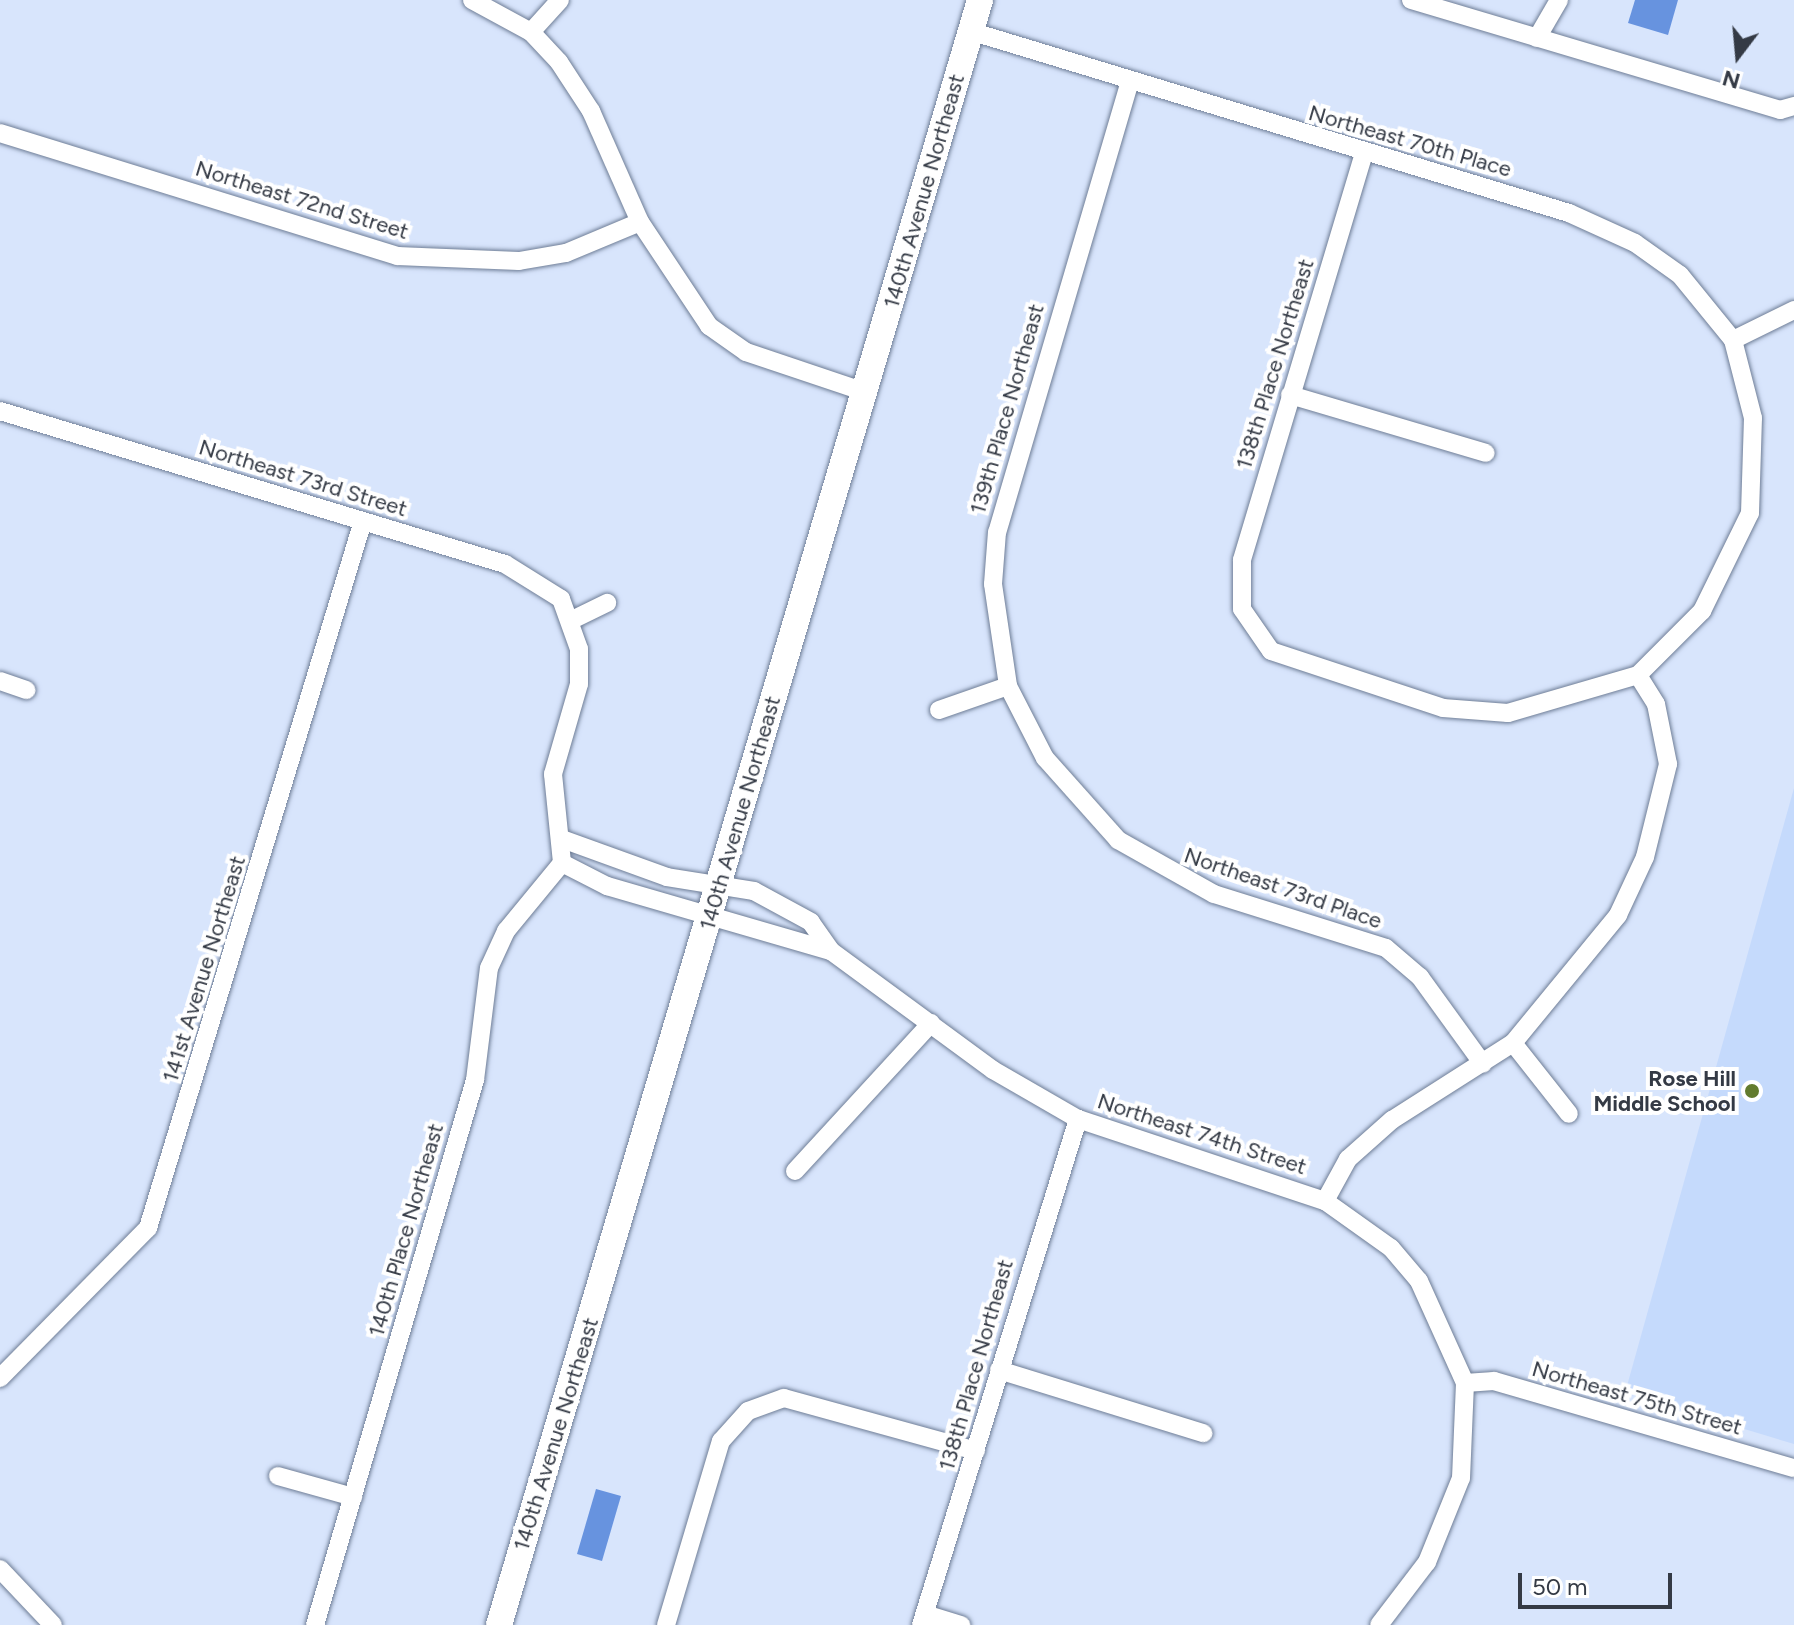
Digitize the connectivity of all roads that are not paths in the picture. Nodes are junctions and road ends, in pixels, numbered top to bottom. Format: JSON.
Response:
{"nodes":[{"id":1,"x":472,"y":0,"type":"edge"},
{"id":2,"x":560,"y":0,"type":"edge"},
{"id":3,"x":980,"y":0,"type":"edge"},
{"id":4,"x":1411,"y":0,"type":"edge"},
{"id":5,"x":1559,"y":0,"type":"edge"},
{"id":6,"x":970,"y":31,"type":"junction"},
{"id":7,"x":531,"y":32,"type":"junction"},
{"id":8,"x":1537,"y":38,"type":"junction"},
{"id":9,"x":1130,"y":81,"type":"junction"},
{"id":10,"x":1794,"y":106,"type":"edge"},
{"id":11,"x":0,"y":133,"type":"edge"},
{"id":12,"x":1364,"y":153,"type":"junction"},
{"id":13,"x":640,"y":222,"type":"junction"},
{"id":14,"x":1794,"y":310,"type":"edge"},
{"id":15,"x":1733,"y":340,"type":"junction"},
{"id":16,"x":865,"y":392,"type":"junction"},
{"id":17,"x":1290,"y":395,"type":"junction"},
{"id":18,"x":0,"y":411,"type":"edge"},
{"id":19,"x":1486,"y":453,"type":"dead end"},
{"id":20,"x":363,"y":521,"type":"junction"},
{"id":21,"x":607,"y":603,"type":"dead end"},
{"id":22,"x":574,"y":619,"type":"junction"},
{"id":23,"x":1638,"y":675,"type":"junction"},
{"id":24,"x":0,"y":681,"type":"edge"},
{"id":25,"x":1008,"y":686,"type":"junction"},
{"id":26,"x":26,"y":690,"type":"dead end"},
{"id":27,"x":939,"y":710,"type":"dead end"},
{"id":28,"x":562,"y":839,"type":"junction"},
{"id":29,"x":562,"y":863,"type":"junction"},
{"id":30,"x":717,"y":882,"type":"junction"},
{"id":31,"x":710,"y":915,"type":"junction"},
{"id":32,"x":831,"y":951,"type":"junction"},
{"id":33,"x":931,"y":1023,"type":"junction"},
{"id":34,"x":1513,"y":1043,"type":"junction"},
{"id":35,"x":1483,"y":1064,"type":"junction"},
{"id":36,"x":1569,"y":1114,"type":"dead end"},
{"id":37,"x":1078,"y":1119,"type":"junction"},
{"id":38,"x":795,"y":1171,"type":"dead end"},
{"id":39,"x":1325,"y":1201,"type":"junction"},
{"id":40,"x":999,"y":1370,"type":"junction"},
{"id":41,"x":0,"y":1378,"type":"edge"},
{"id":42,"x":1465,"y":1383,"type":"junction"},
{"id":43,"x":1203,"y":1433,"type":"dead end"},
{"id":44,"x":976,"y":1451,"type":"junction"},
{"id":45,"x":1794,"y":1468,"type":"edge"},
{"id":46,"x":278,"y":1476,"type":"dead end"},
{"id":47,"x":353,"y":1497,"type":"junction"},
{"id":48,"x":0,"y":1569,"type":"edge"},
{"id":49,"x":923,"y":1619,"type":"edge"},
{"id":50,"x":53,"y":1625,"type":"edge"},
{"id":51,"x":315,"y":1625,"type":"edge"},
{"id":52,"x":499,"y":1625,"type":"edge"},
{"id":53,"x":666,"y":1625,"type":"edge"},
{"id":54,"x":961,"y":1625,"type":"edge"},
{"id":55,"x":1379,"y":1625,"type":"edge"}],
"edges":[{"from":1,"to":7,"type":"street"},
{"from":2,"to":7,"type":"street"},
{"from":3,"to":6,"type":"main road","name":"140th Avenue Northeast"},
{"from":4,"to":8,"type":"street"},
{"from":5,"to":8,"type":"street"},
{"from":6,"to":9,"type":"street","name":"Northeast 70th Place"},
{"from":6,"to":16,"type":"main road","name":"140th Avenue Northeast"},
{"from":7,"to":13,"type":"street"},
{"from":8,"to":10,"type":"street"},
{"from":9,"to":12,"type":"street","name":"Northeast 70th Place"},
{"from":9,"to":25,"type":"street","name":"139th Place Northeast"},
{"from":11,"to":13,"type":"street","name":"Northeast 72nd Street"},
{"from":12,"to":15,"type":"street","name":"Northeast 70th Place"},
{"from":12,"to":17,"type":"street","name":"138th Place Northeast"},
{"from":13,"to":16,"type":"street"},
{"from":14,"to":15,"type":"street"},
{"from":15,"to":23,"type":"street"},
{"from":16,"to":30,"type":"main road","name":"140th Avenue Northeast"},
{"from":17,"to":19,"type":"street"},
{"from":17,"to":23,"type":"street","name":"138th Place Northeast"},
{"from":18,"to":20,"type":"street","name":"Northeast 73rd Street"},
{"from":20,"to":22,"type":"street","name":"Northeast 73rd Street"},
{"from":20,"to":41,"type":"street","name":"141st Avenue Northeast"},
{"from":21,"to":22,"type":"street"},
{"from":22,"to":28,"type":"street"},
{"from":23,"to":34,"type":"street"},
{"from":24,"to":26,"type":"street"},
{"from":25,"to":27,"type":"street"},
{"from":25,"to":35,"type":"street","name":"Northeast 73rd Place"},
{"from":28,"to":29,"type":"street"},
{"from":28,"to":30,"type":"street","name":"Northeast 74th Street"},
{"from":29,"to":31,"type":"street","name":"Northeast 74th Street"},
{"from":29,"to":47,"type":"street","name":"140th Place Northeast"},
{"from":30,"to":31,"type":"main road","name":"140th Avenue Northeast"},
{"from":30,"to":32,"type":"street","name":"Northeast 74th Street"},
{"from":31,"to":32,"type":"street","name":"Northeast 74th Street"},
{"from":31,"to":52,"type":"main road","name":"140th Avenue Northeast"},
{"from":32,"to":33,"type":"street","name":"Northeast 74th Street"},
{"from":33,"to":37,"type":"street","name":"Northeast 74th Street"},
{"from":33,"to":38,"type":"street"},
{"from":34,"to":35,"type":"street"},
{"from":34,"to":36,"type":"street"},
{"from":35,"to":39,"type":"street"},
{"from":37,"to":39,"type":"street","name":"Northeast 74th Street"},
{"from":37,"to":40,"type":"street","name":"138th Place Northeast"},
{"from":39,"to":42,"type":"street","name":"Northeast 74th Street"},
{"from":40,"to":43,"type":"street"},
{"from":40,"to":44,"type":"street","name":"138th Place Northeast"},
{"from":42,"to":45,"type":"street","name":"Northeast 75th Street"},
{"from":42,"to":55,"type":"street"},
{"from":44,"to":49,"type":"street","name":"138th Place Northeast"},
{"from":44,"to":53,"type":"street"},
{"from":46,"to":47,"type":"street"},
{"from":47,"to":51,"type":"street","name":"140th Place Northeast"},
{"from":48,"to":50,"type":"street"},
{"from":49,"to":54,"type":"street"}]}
